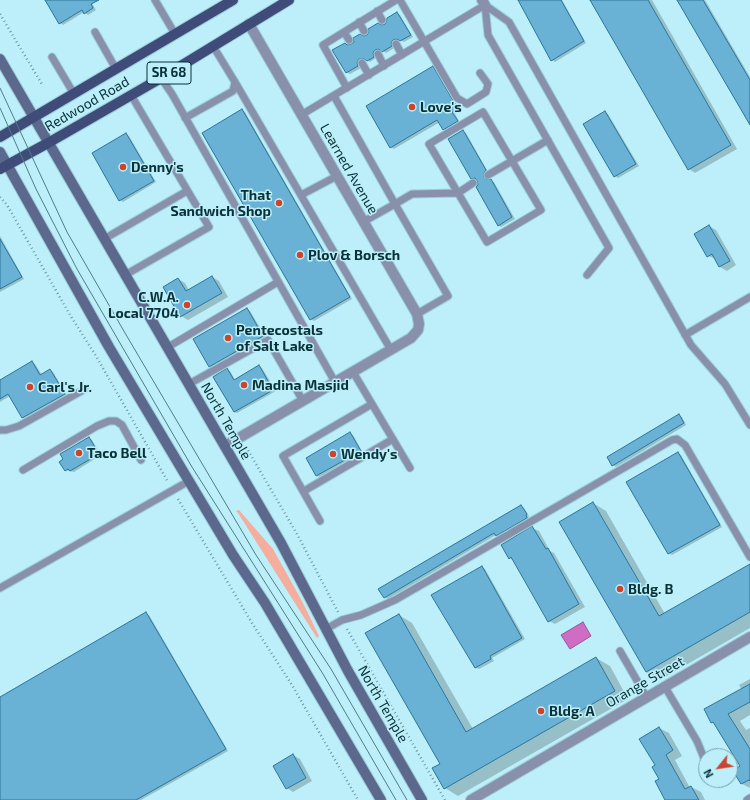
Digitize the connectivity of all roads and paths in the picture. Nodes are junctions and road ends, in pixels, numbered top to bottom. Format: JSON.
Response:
{"nodes":[{"id":1,"x":154,"y":0,"type":"edge"},
{"id":2,"x":233,"y":0,"type":"edge"},
{"id":3,"x":289,"y":0,"type":"edge"},
{"id":4,"x":396,"y":0,"type":"edge"},
{"id":5,"x":400,"y":0,"type":"edge"},
{"id":6,"x":483,"y":3,"type":"edge"},
{"id":7,"x":377,"y":11,"type":"junction"},
{"id":8,"x":0,"y":14,"type":"edge"},
{"id":9,"x":382,"y":20,"type":"dead end"},
{"id":10,"x":359,"y":22,"type":"junction"},
{"id":11,"x":249,"y":24,"type":"junction"},
{"id":12,"x":364,"y":31,"type":"dead end"},
{"id":13,"x":95,"y":32,"type":"dead end"},
{"id":14,"x":344,"y":32,"type":"junction"},
{"id":15,"x":175,"y":34,"type":"junction"},
{"id":16,"x":349,"y":40,"type":"dead end"},
{"id":17,"x":424,"y":42,"type":"junction"},
{"id":18,"x":396,"y":44,"type":"dead end"},
{"id":19,"x":213,"y":46,"type":"junction"},
{"id":20,"x":378,"y":54,"type":"dead end"},
{"id":21,"x":402,"y":55,"type":"junction"},
{"id":22,"x":52,"y":57,"type":"dead end"},
{"id":23,"x":0,"y":59,"type":"edge"},
{"id":24,"x":362,"y":63,"type":"dead end"},
{"id":25,"x":384,"y":66,"type":"junction"},
{"id":26,"x":116,"y":69,"type":"junction"},
{"id":27,"x":480,"y":73,"type":"dead end"},
{"id":28,"x":369,"y":75,"type":"junction"},
{"id":29,"x":161,"y":78,"type":"junction"},
{"id":30,"x":235,"y":82,"type":"junction"},
{"id":31,"x":43,"y":86,"type":"dead end"},
{"id":32,"x":348,"y":88,"type":"junction"},
{"id":33,"x":74,"y":94,"type":"junction"},
{"id":34,"x":131,"y":95,"type":"junction"},
{"id":35,"x":334,"y":96,"type":"junction"},
{"id":36,"x":301,"y":115,"type":"junction"},
{"id":37,"x":33,"y":118,"type":"junction"},
{"id":38,"x":185,"y":118,"type":"junction"},
{"id":39,"x":0,"y":137,"type":"edge"},
{"id":40,"x":548,"y":140,"type":"junction"},
{"id":41,"x":48,"y":143,"type":"junction"},
{"id":42,"x":0,"y":152,"type":"edge"},
{"id":43,"x":512,"y":161,"type":"junction"},
{"id":44,"x":3,"y":167,"type":"edge"},
{"id":45,"x":488,"y":175,"type":"dead end"},
{"id":46,"x":337,"y":176,"type":"junction"},
{"id":47,"x":473,"y":183,"type":"dead end"},
{"id":48,"x":187,"y":191,"type":"junction"},
{"id":49,"x":458,"y":193,"type":"junction"},
{"id":50,"x":302,"y":195,"type":"junction"},
{"id":51,"x":396,"y":204,"type":"junction"},
{"id":52,"x":363,"y":222,"type":"junction"},
{"id":53,"x":104,"y":239,"type":"junction"},
{"id":54,"x":125,"y":275,"type":"junction"},
{"id":55,"x":587,"y":275,"type":"dead end"},
{"id":56,"x":278,"y":282,"type":"junction"},
{"id":57,"x":750,"y":297,"type":"edge"},
{"id":58,"x":417,"y":314,"type":"junction"},
{"id":59,"x":685,"y":335,"type":"junction"},
{"id":60,"x":168,"y":347,"type":"junction"},
{"id":61,"x":391,"y":350,"type":"junction"},
{"id":62,"x":353,"y":372,"type":"junction"},
{"id":63,"x":335,"y":382,"type":"junction"},
{"id":64,"x":189,"y":384,"type":"junction"},
{"id":65,"x":85,"y":389,"type":"dead end"},
{"id":66,"x":303,"y":401,"type":"junction"},
{"id":67,"x":372,"y":404,"type":"junction"},
{"id":68,"x":750,"y":426,"type":"edge"},
{"id":69,"x":0,"y":430,"type":"edge"},
{"id":70,"x":393,"y":439,"type":"junction"},
{"id":71,"x":225,"y":446,"type":"junction"},
{"id":72,"x":249,"y":452,"type":"dead end"},
{"id":73,"x":141,"y":460,"type":"dead end"},
{"id":74,"x":410,"y":468,"type":"dead end"},
{"id":75,"x":23,"y":470,"type":"dead end"},
{"id":76,"x":189,"y":481,"type":"junction"},
{"id":77,"x":304,"y":491,"type":"junction"},
{"id":78,"x":320,"y":520,"type":"dead end"},
{"id":79,"x":750,"y":557,"type":"edge"},
{"id":80,"x":0,"y":588,"type":"edge"},
{"id":81,"x":339,"y":614,"type":"dead end"},
{"id":82,"x":346,"y":626,"type":"dead end"},
{"id":83,"x":326,"y":629,"type":"junction"},
{"id":84,"x":750,"y":637,"type":"edge"},
{"id":85,"x":620,"y":651,"type":"dead end"},
{"id":86,"x":665,"y":687,"type":"junction"},
{"id":87,"x":647,"y":698,"type":"junction"},
{"id":88,"x":700,"y":748,"type":"edge"},
{"id":89,"x":750,"y":798,"type":"edge"},
{"id":90,"x":380,"y":800,"type":"edge"},
{"id":91,"x":422,"y":800,"type":"edge"},
{"id":92,"x":445,"y":800,"type":"edge"},
{"id":93,"x":472,"y":800,"type":"edge"},
{"id":94,"x":746,"y":800,"type":"edge"}],
"edges":[{"from":1,"to":15,"type":"lane"},
{"from":2,"to":15,"type":"main road","name":"Redwood Road","number":"SR 68"},
{"from":3,"to":11,"type":"main road","name":"Redwood Road","number":"SR 68"},
{"from":4,"to":7,"type":"lane"},
{"from":5,"to":17,"type":"lane"},
{"from":6,"to":17,"type":"lane"},
{"from":6,"to":40,"type":"lane"},
{"from":6,"to":59,"type":"lane"},
{"from":7,"to":9,"type":"lane"},
{"from":7,"to":10,"type":"lane"},
{"from":8,"to":31,"type":"path"},
{"from":10,"to":12,"type":"lane"},
{"from":10,"to":14,"type":"lane"},
{"from":11,"to":19,"type":"main road","name":"Redwood Road","number":"SR 68"},
{"from":11,"to":36,"type":"street","name":"Learned Avenue"},
{"from":13,"to":26,"type":"lane"},
{"from":14,"to":16,"type":"lane"},
{"from":14,"to":32,"type":"lane"},
{"from":15,"to":26,"type":"main road","name":"Redwood Road","number":"SR 68"},
{"from":17,"to":21,"type":"lane"},
{"from":17,"to":27,"type":"lane"},
{"from":18,"to":21,"type":"lane"},
{"from":19,"to":29,"type":"main road","name":"Redwood Road","number":"SR 68"},
{"from":19,"to":30,"type":"lane"},
{"from":20,"to":25,"type":"lane"},
{"from":21,"to":25,"type":"lane"},
{"from":22,"to":33,"type":"lane"},
{"from":23,"to":37,"type":"main road","name":"North Temple"},
{"from":24,"to":28,"type":"lane"},
{"from":25,"to":28,"type":"lane"},
{"from":26,"to":33,"type":"main road","name":"Redwood Road","number":"SR 68"},
{"from":28,"to":32,"type":"lane"},
{"from":29,"to":34,"type":"main road","name":"Redwood Road","number":"SR 68"},
{"from":29,"to":38,"type":"lane"},
{"from":30,"to":38,"type":"lane"},
{"from":30,"to":50,"type":"lane"},
{"from":32,"to":35,"type":"lane"},
{"from":33,"to":37,"type":"main road","name":"Redwood Road","number":"SR 68"},
{"from":34,"to":41,"type":"main road","name":"Redwood Road","number":"SR 68"},
{"from":34,"to":48,"type":"lane"},
{"from":35,"to":36,"type":"lane"},
{"from":35,"to":51,"type":"lane"},
{"from":36,"to":46,"type":"street","name":"Learned Avenue"},
{"from":37,"to":39,"type":"main road","name":"Redwood Road","number":"SR 68"},
{"from":37,"to":41,"type":"main road","name":"North Temple"},
{"from":38,"to":56,"type":"lane"},
{"from":40,"to":43,"type":"lane"},
{"from":40,"to":55,"type":"lane"},
{"from":41,"to":44,"type":"main road","name":"Redwood Road","number":"SR 68"},
{"from":41,"to":53,"type":"main road","name":"North Temple"},
{"from":42,"to":44,"type":"main road"},
{"from":43,"to":45,"type":"lane"},
{"from":43,"to":49,"type":"lane"},
{"from":43,"to":49,"type":"lane"},
{"from":44,"to":76,"type":"main road"},
{"from":46,"to":50,"type":"lane"},
{"from":46,"to":52,"type":"street","name":"Learned Avenue"},
{"from":47,"to":49,"type":"lane"},
{"from":48,"to":53,"type":"lane"},
{"from":48,"to":54,"type":"lane"},
{"from":49,"to":51,"type":"lane"},
{"from":50,"to":61,"type":"lane"},
{"from":51,"to":52,"type":"lane"},
{"from":51,"to":58,"type":"lane"},
{"from":52,"to":58,"type":"street","name":"Learned Avenue"},
{"from":53,"to":54,"type":"main road","name":"North Temple"},
{"from":54,"to":60,"type":"main road","name":"North Temple"},
{"from":56,"to":60,"type":"lane"},
{"from":56,"to":63,"type":"lane"},
{"from":57,"to":59,"type":"lane"},
{"from":58,"to":61,"type":"street","name":"Learned Avenue"},
{"from":59,"to":68,"type":"lane"},
{"from":60,"to":64,"type":"main road","name":"North Temple"},
{"from":61,"to":62,"type":"street"},
{"from":62,"to":63,"type":"street"},
{"from":62,"to":67,"type":"lane"},
{"from":63,"to":66,"type":"street"},
{"from":64,"to":66,"type":"lane"},
{"from":64,"to":71,"type":"main road","name":"North Temple"},
{"from":65,"to":69,"type":"lane"},
{"from":66,"to":71,"type":"street"},
{"from":67,"to":70,"type":"lane"},
{"from":67,"to":77,"type":"lane"},
{"from":70,"to":74,"type":"lane"},
{"from":70,"to":77,"type":"lane"},
{"from":71,"to":83,"type":"main road","name":"North Temple"},
{"from":72,"to":81,"type":"path"},
{"from":73,"to":75,"type":"lane"},
{"from":76,"to":80,"type":"lane"},
{"from":76,"to":90,"type":"main road"},
{"from":77,"to":78,"type":"lane"},
{"from":79,"to":83,"type":"lane"},
{"from":82,"to":92,"type":"path"},
{"from":83,"to":91,"type":"main road","name":"North Temple"},
{"from":84,"to":86,"type":"street","name":"Orange Street"},
{"from":85,"to":87,"type":"lane"},
{"from":86,"to":87,"type":"street","name":"Orange Street"},
{"from":86,"to":88,"type":"lane"},
{"from":87,"to":93,"type":"street","name":"Orange Street"},
{"from":89,"to":94,"type":"lane"}]}
